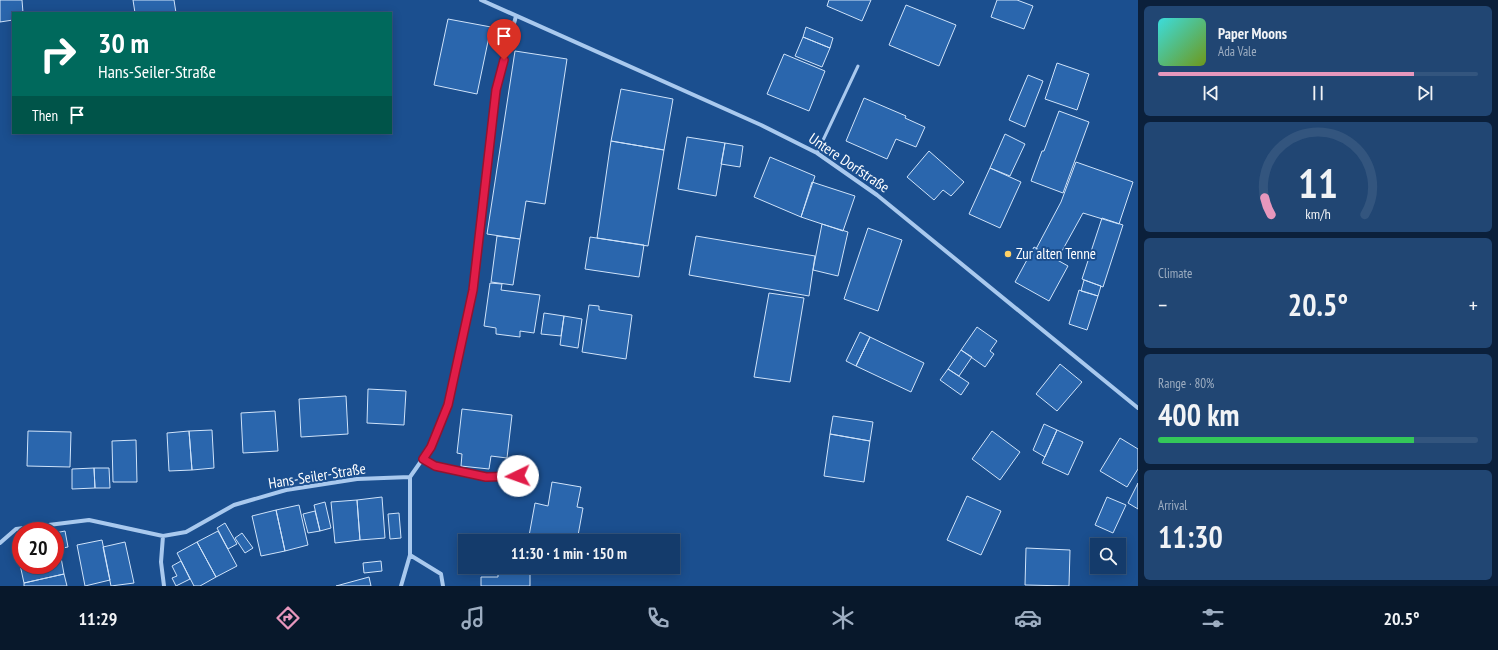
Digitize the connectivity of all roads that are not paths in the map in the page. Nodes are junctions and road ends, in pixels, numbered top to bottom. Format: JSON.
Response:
{"nodes":[{"id":1,"x":481,"y":0,"type":"edge"},
{"id":2,"x":516,"y":16,"type":"junction"},
{"id":3,"x":858,"y":66,"type":"dead end"},
{"id":4,"x":817,"y":153,"type":"junction"},
{"id":5,"x":1138,"y":408,"type":"edge"},
{"id":6,"x":423,"y":459,"type":"junction"},
{"id":7,"x":518,"y":476,"type":"dead end"},
{"id":8,"x":410,"y":477,"type":"junction"},
{"id":9,"x":164,"y":536,"type":"junction"},
{"id":10,"x":0,"y":543,"type":"edge"},
{"id":11,"x":410,"y":555,"type":"junction"},
{"id":12,"x":164,"y":586,"type":"edge"},
{"id":13,"x":401,"y":586,"type":"edge"},
{"id":14,"x":443,"y":586,"type":"edge"}],
"edges":[{"from":1,"to":2,"type":"street","name":"Untere Dorfstraße"},
{"from":2,"to":4,"type":"street","name":"Untere Dorfstraße"},
{"from":2,"to":6,"type":"street"},
{"from":3,"to":4,"type":"lane"},
{"from":4,"to":5,"type":"street","name":"Untere Dorfstraße"},
{"from":6,"to":7,"type":"lane"},
{"from":6,"to":8,"type":"street"},
{"from":8,"to":9,"type":"street","name":"Hans-Seiler-Straße"},
{"from":8,"to":11,"type":"street"},
{"from":9,"to":10,"type":"street","name":"Hans-Seiler-Straße"},
{"from":9,"to":12,"type":"street"},
{"from":11,"to":13,"type":"street"},
{"from":11,"to":14,"type":"street"}]}
